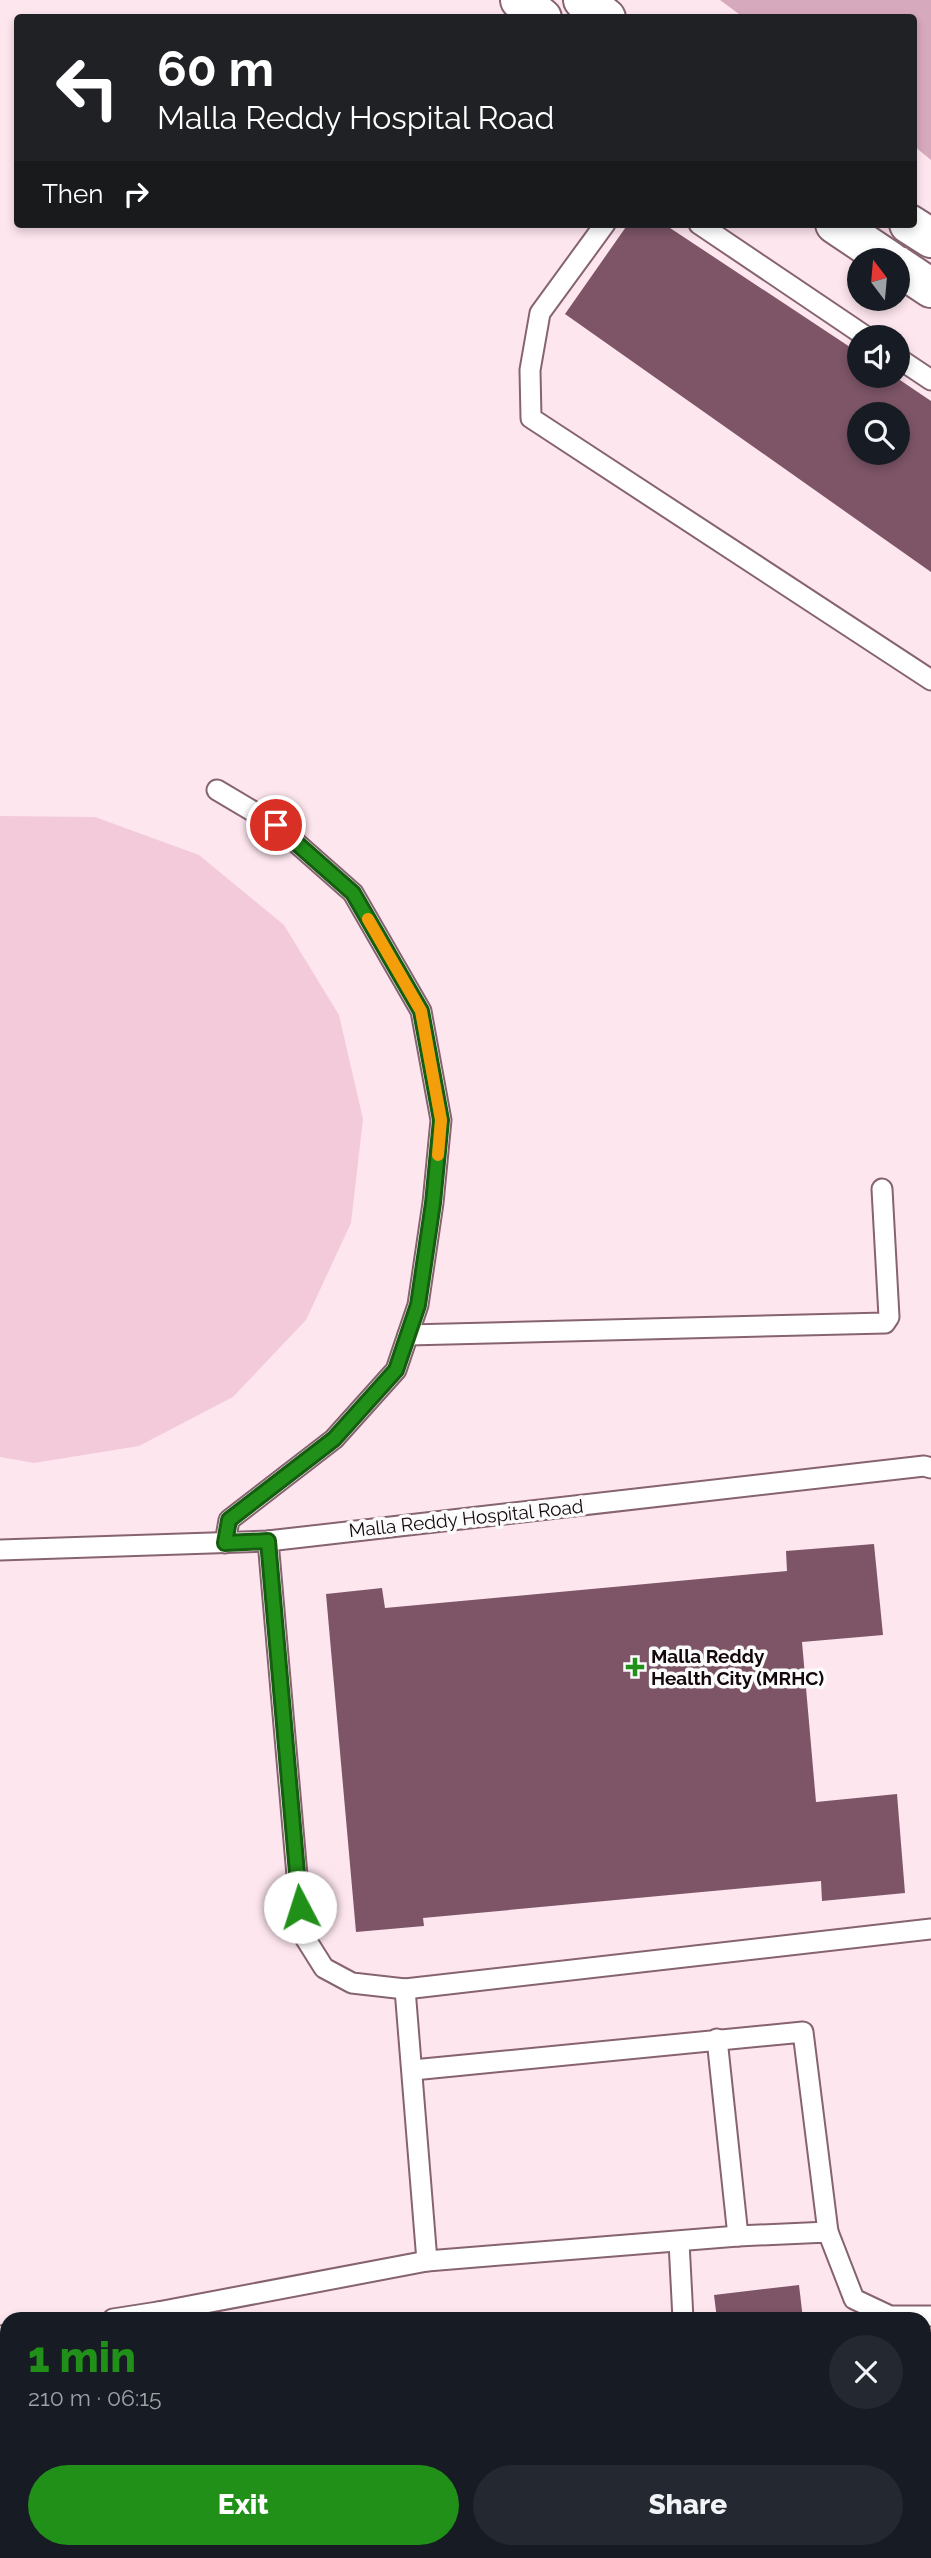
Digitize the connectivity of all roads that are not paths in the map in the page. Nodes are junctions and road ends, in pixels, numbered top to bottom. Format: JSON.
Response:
{"nodes":[{"id":1,"x":520,"y":0,"type":"edge"},
{"id":2,"x":583,"y":0,"type":"edge"},
{"id":3,"x":537,"y":14,"type":"edge"},
{"id":4,"x":601,"y":14,"type":"edge"},
{"id":5,"x":602,"y":228,"type":"edge"},
{"id":6,"x":705,"y":228,"type":"edge"},
{"id":7,"x":841,"y":228,"type":"edge"},
{"id":8,"x":915,"y":228,"type":"edge"},
{"id":9,"x":931,"y":239,"type":"edge"},
{"id":10,"x":871,"y":248,"type":"edge"},
{"id":11,"x":910,"y":274,"type":"edge"},
{"id":12,"x":931,"y":288,"type":"edge"},
{"id":13,"x":849,"y":325,"type":"edge"},
{"id":14,"x":910,"y":366,"type":"edge"},
{"id":15,"x":931,"y":380,"type":"edge"},
{"id":16,"x":931,"y":680,"type":"edge"},
{"id":17,"x":217,"y":790,"type":"dead end"},
{"id":18,"x":882,"y":1189,"type":"dead end"},
{"id":19,"x":408,"y":1335,"type":"junction"},
{"id":20,"x":931,"y":1468,"type":"edge"},
{"id":21,"x":268,"y":1541,"type":"junction"},
{"id":22,"x":225,"y":1543,"type":"junction"},
{"id":23,"x":0,"y":1550,"type":"edge"},
{"id":24,"x":931,"y":1928,"type":"edge"},
{"id":25,"x":405,"y":1989,"type":"junction"},
{"id":26,"x":717,"y":2039,"type":"junction"},
{"id":27,"x":413,"y":2070,"type":"junction"},
{"id":28,"x":828,"y":2232,"type":"junction"},
{"id":29,"x":737,"y":2236,"type":"junction"},
{"id":30,"x":679,"y":2242,"type":"junction"},
{"id":31,"x":427,"y":2261,"type":"junction"},
{"id":32,"x":173,"y":2312,"type":"edge"},
{"id":33,"x":683,"y":2312,"type":"edge"},
{"id":34,"x":882,"y":2312,"type":"edge"}],
"edges":[{"from":1,"to":3,"type":"main road"},
{"from":2,"to":4,"type":"main road"},
{"from":5,"to":16,"type":"lane"},
{"from":6,"to":13,"type":"lane"},
{"from":7,"to":10,"type":"main road"},
{"from":8,"to":9,"type":"main road"},
{"from":11,"to":12,"type":"main road"},
{"from":14,"to":15,"type":"lane"},
{"from":17,"to":19,"type":"lane"},
{"from":18,"to":19,"type":"lane"},
{"from":19,"to":22,"type":"lane"},
{"from":20,"to":21,"type":"lane","name":"Malla Reddy Hospital Road"},
{"from":21,"to":22,"type":"lane","name":"Malla Reddy Hospital Road"},
{"from":21,"to":25,"type":"lane"},
{"from":22,"to":23,"type":"lane","name":"Malla Reddy Hospital Road"},
{"from":24,"to":25,"type":"lane"},
{"from":25,"to":27,"type":"lane"},
{"from":26,"to":27,"type":"lane"},
{"from":26,"to":28,"type":"lane"},
{"from":26,"to":29,"type":"lane"},
{"from":27,"to":31,"type":"lane"},
{"from":28,"to":29,"type":"lane"},
{"from":28,"to":34,"type":"lane"},
{"from":29,"to":30,"type":"lane"},
{"from":30,"to":31,"type":"lane"},
{"from":30,"to":33,"type":"lane"},
{"from":31,"to":32,"type":"lane"}]}
